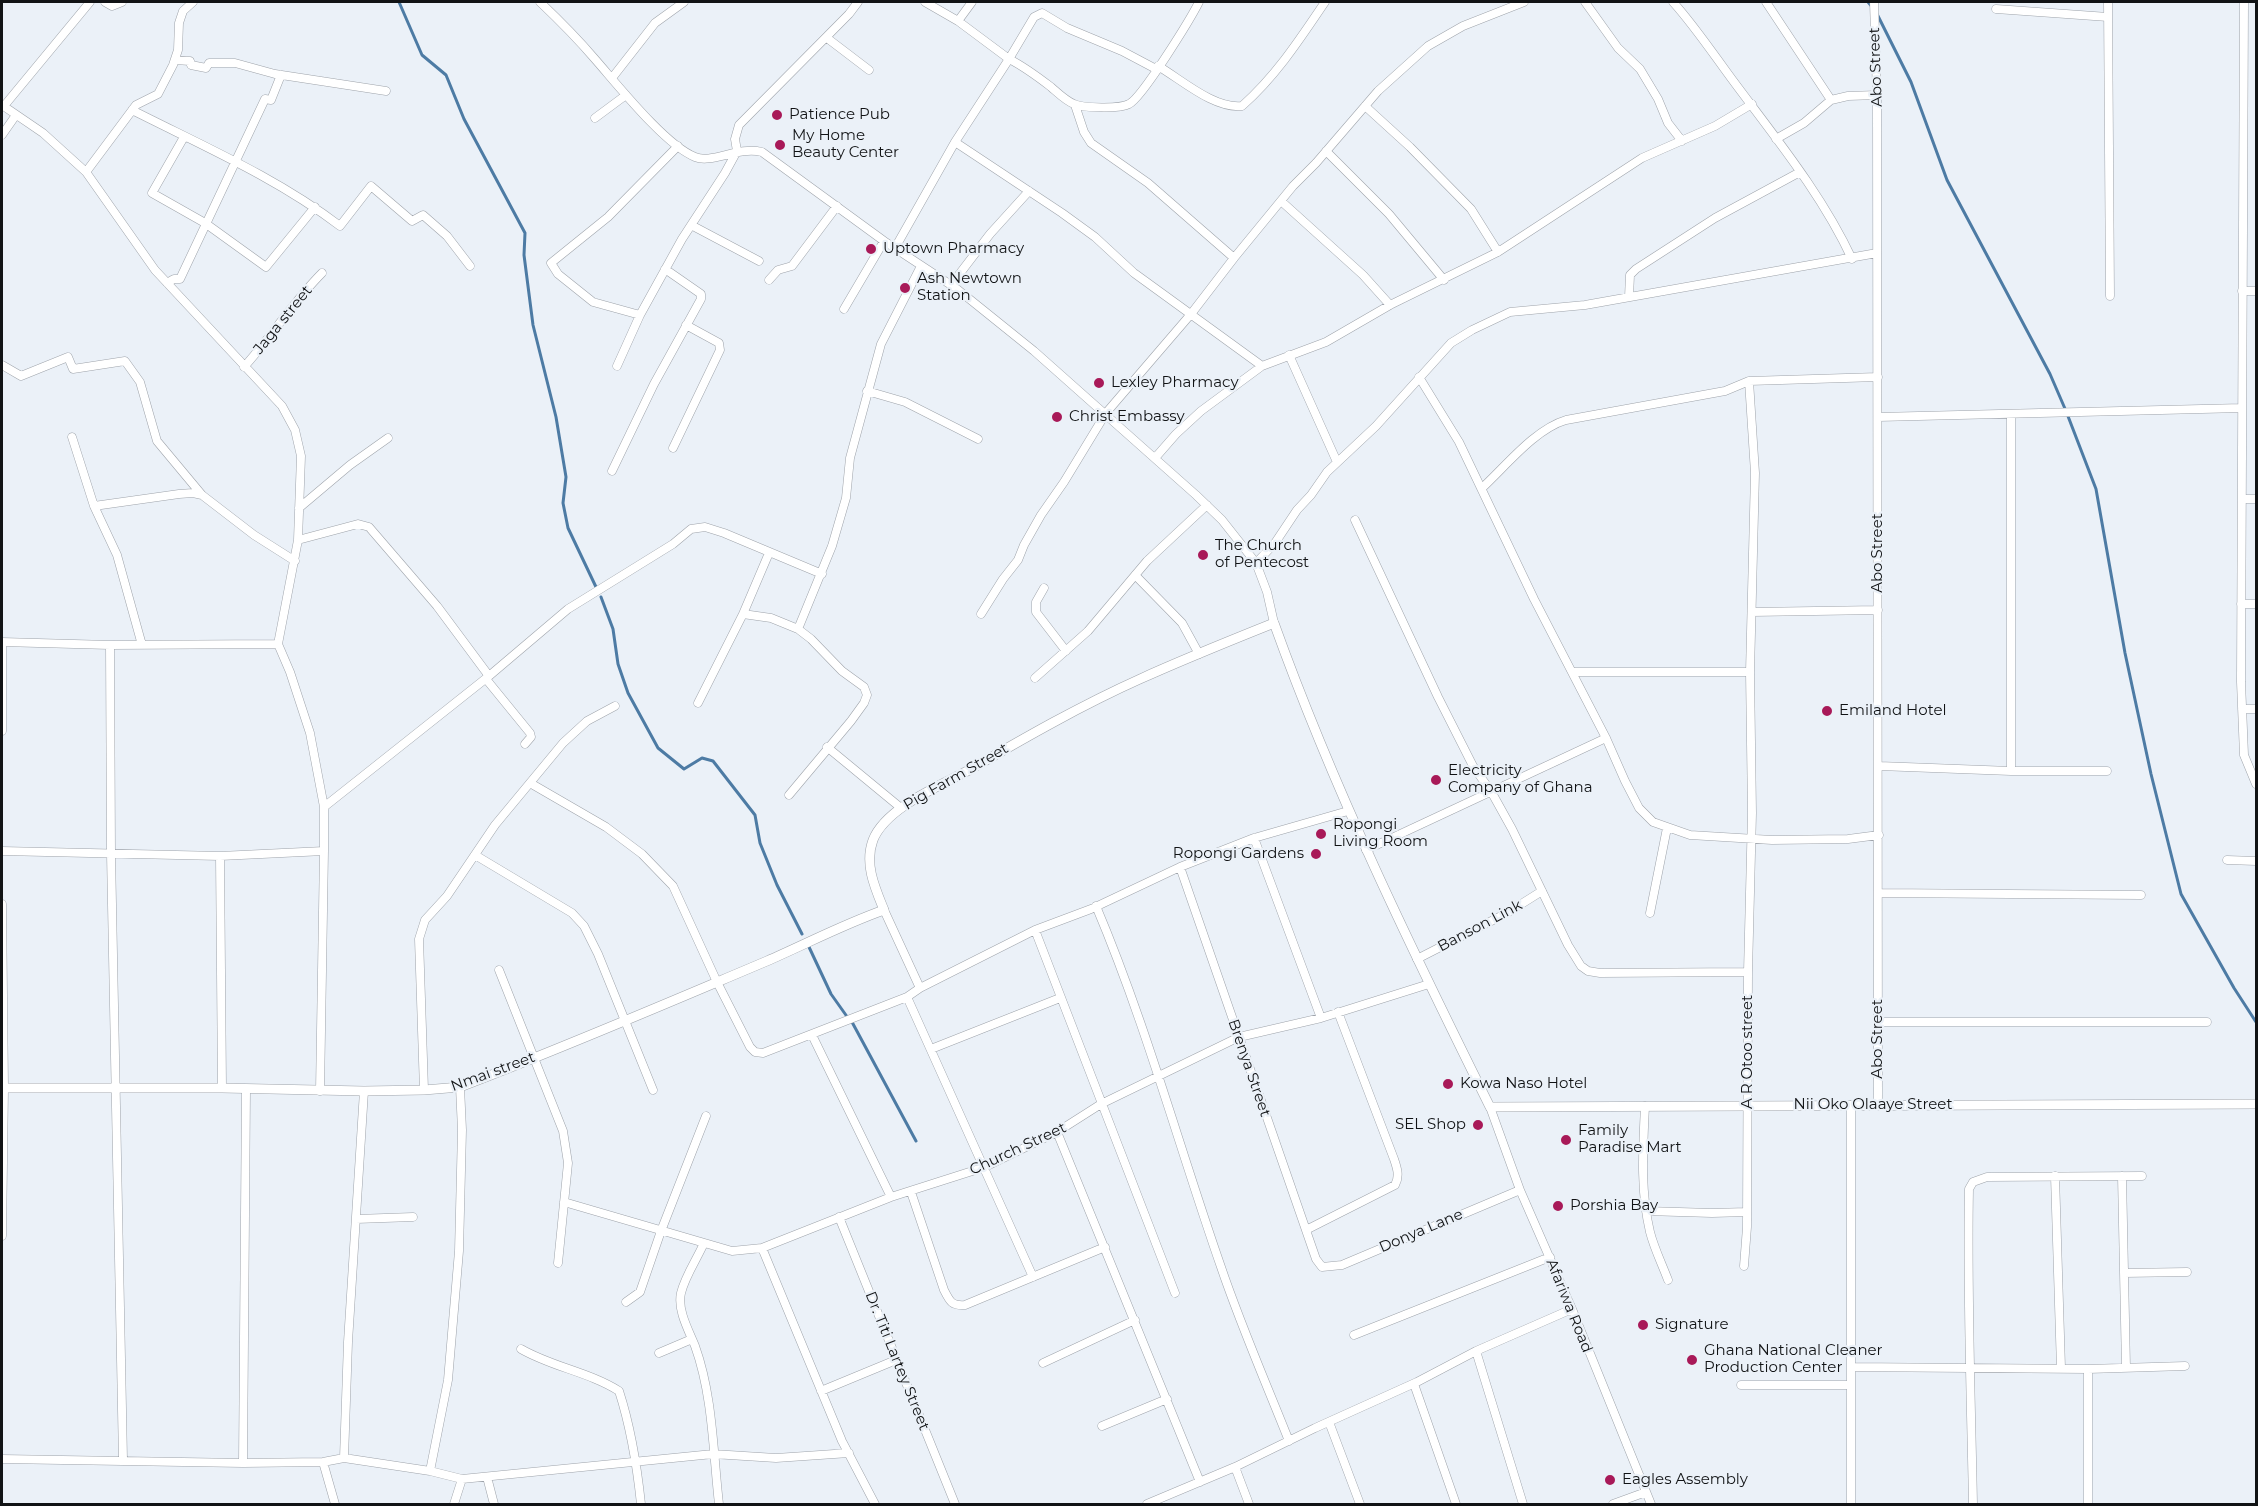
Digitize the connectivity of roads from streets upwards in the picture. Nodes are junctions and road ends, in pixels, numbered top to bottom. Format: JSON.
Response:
{"nodes":[{"id":1,"x":90,"y":2,"type":"edge"},
{"id":2,"x":105,"y":2,"type":"edge"},
{"id":3,"x":122,"y":2,"type":"edge"},
{"id":4,"x":193,"y":2,"type":"edge"},
{"id":5,"x":540,"y":2,"type":"edge"},
{"id":6,"x":684,"y":2,"type":"edge"},
{"id":7,"x":858,"y":2,"type":"edge"},
{"id":8,"x":925,"y":2,"type":"edge"},
{"id":9,"x":972,"y":2,"type":"edge"},
{"id":10,"x":1199,"y":2,"type":"edge"},
{"id":11,"x":1325,"y":2,"type":"edge"},
{"id":12,"x":1524,"y":2,"type":"edge"},
{"id":13,"x":1585,"y":2,"type":"edge"},
{"id":14,"x":1673,"y":2,"type":"edge"},
{"id":15,"x":1766,"y":2,"type":"edge"},
{"id":16,"x":1874,"y":2,"type":"edge"},
{"id":17,"x":2108,"y":2,"type":"edge"},
{"id":18,"x":2244,"y":2,"type":"edge"},
{"id":19,"x":1996,"y":9,"type":"dead end"},
{"id":20,"x":2108,"y":17,"type":"junction"},
{"id":21,"x":958,"y":21,"type":"junction"},
{"id":22,"x":826,"y":38,"type":"junction"},
{"id":23,"x":1009,"y":59,"type":"junction"},
{"id":24,"x":175,"y":60,"type":"junction"},
{"id":25,"x":1157,"y":68,"type":"junction"},
{"id":26,"x":869,"y":70,"type":"dead end"},
{"id":27,"x":281,"y":75,"type":"junction"},
{"id":28,"x":612,"y":78,"type":"junction"},
{"id":29,"x":386,"y":91,"type":"dead end"},
{"id":30,"x":1877,"y":94,"type":"junction"},
{"id":31,"x":626,"y":95,"type":"junction"},
{"id":32,"x":1831,"y":100,"type":"junction"},
{"id":33,"x":1752,"y":104,"type":"junction"},
{"id":34,"x":1075,"y":105,"type":"junction"},
{"id":35,"x":3,"y":106,"type":"edge"},
{"id":36,"x":1365,"y":106,"type":"junction"},
{"id":37,"x":132,"y":110,"type":"junction"},
{"id":38,"x":16,"y":115,"type":"junction"},
{"id":39,"x":595,"y":118,"type":"dead end"},
{"id":40,"x":2,"y":135,"type":"edge"},
{"id":41,"x":184,"y":137,"type":"junction"},
{"id":42,"x":1776,"y":139,"type":"junction"},
{"id":43,"x":1682,"y":141,"type":"junction"},
{"id":44,"x":955,"y":142,"type":"junction"},
{"id":45,"x":678,"y":146,"type":"junction"},
{"id":46,"x":737,"y":151,"type":"junction"},
{"id":47,"x":1326,"y":151,"type":"junction"},
{"id":48,"x":236,"y":161,"type":"junction"},
{"id":49,"x":86,"y":172,"type":"junction"},
{"id":50,"x":1800,"y":172,"type":"junction"},
{"id":51,"x":1029,"y":191,"type":"junction"},
{"id":52,"x":1281,"y":201,"type":"junction"},
{"id":53,"x":837,"y":206,"type":"junction"},
{"id":54,"x":315,"y":207,"type":"junction"},
{"id":55,"x":205,"y":223,"type":"junction"},
{"id":56,"x":691,"y":225,"type":"junction"},
{"id":57,"x":884,"y":241,"type":"junction"},
{"id":58,"x":895,"y":248,"type":"junction"},
{"id":59,"x":1498,"y":252,"type":"junction"},
{"id":60,"x":1877,"y":253,"type":"junction"},
{"id":61,"x":1234,"y":258,"type":"junction"},
{"id":62,"x":1852,"y":259,"type":"junction"},
{"id":63,"x":759,"y":261,"type":"dead end"},
{"id":64,"x":470,"y":266,"type":"dead end"},
{"id":65,"x":921,"y":266,"type":"junction"},
{"id":66,"x":665,"y":269,"type":"junction"},
{"id":67,"x":322,"y":273,"type":"dead end"},
{"id":68,"x":769,"y":279,"type":"dead end"},
{"id":69,"x":1444,"y":279,"type":"junction"},
{"id":70,"x":167,"y":283,"type":"junction"},
{"id":71,"x":951,"y":285,"type":"junction"},
{"id":72,"x":2242,"y":291,"type":"junction"},
{"id":73,"x":2256,"y":291,"type":"edge"},
{"id":74,"x":2110,"y":296,"type":"dead end"},
{"id":75,"x":1629,"y":297,"type":"junction"},
{"id":76,"x":1390,"y":305,"type":"junction"},
{"id":77,"x":844,"y":309,"type":"dead end"},
{"id":78,"x":1191,"y":314,"type":"junction"},
{"id":79,"x":640,"y":315,"type":"junction"},
{"id":80,"x":686,"y":325,"type":"junction"},
{"id":81,"x":1289,"y":355,"type":"junction"},
{"id":82,"x":2,"y":365,"type":"edge"},
{"id":83,"x":244,"y":366,"type":"junction"},
{"id":84,"x":617,"y":366,"type":"dead end"},
{"id":85,"x":1262,"y":366,"type":"junction"},
{"id":86,"x":1419,"y":377,"type":"junction"},
{"id":87,"x":1878,"y":377,"type":"junction"},
{"id":88,"x":1749,"y":381,"type":"junction"},
{"id":89,"x":867,"y":391,"type":"junction"},
{"id":90,"x":2242,"y":408,"type":"junction"},
{"id":91,"x":1106,"y":414,"type":"junction"},
{"id":92,"x":2011,"y":414,"type":"junction"},
{"id":93,"x":1878,"y":417,"type":"junction"},
{"id":94,"x":72,"y":437,"type":"dead end"},
{"id":95,"x":388,"y":438,"type":"dead end"},
{"id":96,"x":978,"y":439,"type":"dead end"},
{"id":97,"x":673,"y":448,"type":"dead end"},
{"id":98,"x":1155,"y":458,"type":"junction"},
{"id":99,"x":1337,"y":462,"type":"junction"},
{"id":100,"x":612,"y":471,"type":"dead end"},
{"id":101,"x":1482,"y":489,"type":"junction"},
{"id":102,"x":202,"y":495,"type":"junction"},
{"id":103,"x":2242,"y":499,"type":"junction"},
{"id":104,"x":2256,"y":499,"type":"edge"},
{"id":105,"x":1207,"y":505,"type":"junction"},
{"id":106,"x":94,"y":506,"type":"junction"},
{"id":107,"x":299,"y":508,"type":"junction"},
{"id":108,"x":1355,"y":520,"type":"dead end"},
{"id":109,"x":298,"y":540,"type":"junction"},
{"id":110,"x":770,"y":553,"type":"junction"},
{"id":111,"x":295,"y":561,"type":"junction"},
{"id":112,"x":1256,"y":563,"type":"junction"},
{"id":113,"x":822,"y":574,"type":"junction"},
{"id":114,"x":1135,"y":575,"type":"junction"},
{"id":115,"x":1044,"y":588,"type":"dead end"},
{"id":116,"x":2241,"y":604,"type":"junction"},
{"id":117,"x":2256,"y":604,"type":"edge"},
{"id":118,"x":1878,"y":610,"type":"junction"},
{"id":119,"x":1752,"y":612,"type":"junction"},
{"id":120,"x":743,"y":614,"type":"junction"},
{"id":121,"x":981,"y":614,"type":"dead end"},
{"id":122,"x":1274,"y":623,"type":"junction"},
{"id":123,"x":798,"y":629,"type":"junction"},
{"id":124,"x":2,"y":642,"type":"edge"},
{"id":125,"x":278,"y":644,"type":"junction"},
{"id":126,"x":110,"y":645,"type":"junction"},
{"id":127,"x":142,"y":645,"type":"junction"},
{"id":128,"x":1066,"y":651,"type":"junction"},
{"id":129,"x":1199,"y":654,"type":"junction"},
{"id":130,"x":1573,"y":672,"type":"junction"},
{"id":131,"x":1750,"y":672,"type":"junction"},
{"id":132,"x":488,"y":677,"type":"junction"},
{"id":133,"x":1035,"y":678,"type":"dead end"},
{"id":134,"x":698,"y":703,"type":"dead end"},
{"id":135,"x":615,"y":706,"type":"dead end"},
{"id":136,"x":2242,"y":709,"type":"junction"},
{"id":137,"x":2256,"y":709,"type":"edge"},
{"id":138,"x":2,"y":731,"type":"edge"},
{"id":139,"x":1606,"y":738,"type":"junction"},
{"id":140,"x":525,"y":744,"type":"dead end"},
{"id":141,"x":827,"y":747,"type":"junction"},
{"id":142,"x":1879,"y":766,"type":"junction"},
{"id":143,"x":2011,"y":771,"type":"junction"},
{"id":144,"x":2107,"y":771,"type":"dead end"},
{"id":145,"x":530,"y":783,"type":"junction"},
{"id":146,"x":2256,"y":784,"type":"edge"},
{"id":147,"x":1492,"y":793,"type":"junction"},
{"id":148,"x":789,"y":795,"type":"dead end"},
{"id":149,"x":324,"y":807,"type":"junction"},
{"id":150,"x":901,"y":808,"type":"junction"},
{"id":151,"x":1348,"y":811,"type":"junction"},
{"id":152,"x":1667,"y":828,"type":"junction"},
{"id":153,"x":1879,"y":835,"type":"junction"},
{"id":154,"x":1254,"y":838,"type":"junction"},
{"id":155,"x":1752,"y":839,"type":"junction"},
{"id":156,"x":1366,"y":850,"type":"junction"},
{"id":157,"x":2,"y":851,"type":"edge"},
{"id":158,"x":324,"y":851,"type":"junction"},
{"id":159,"x":111,"y":854,"type":"junction"},
{"id":160,"x":475,"y":855,"type":"junction"},
{"id":161,"x":220,"y":856,"type":"junction"},
{"id":162,"x":2227,"y":860,"type":"dead end"},
{"id":163,"x":2256,"y":861,"type":"edge"},
{"id":164,"x":1180,"y":867,"type":"junction"},
{"id":165,"x":1542,"y":891,"type":"junction"},
{"id":166,"x":1879,"y":893,"type":"junction"},
{"id":167,"x":2141,"y":895,"type":"dead end"},
{"id":168,"x":2,"y":904,"type":"edge"},
{"id":169,"x":1096,"y":906,"type":"junction"},
{"id":170,"x":884,"y":910,"type":"junction"},
{"id":171,"x":1650,"y":913,"type":"dead end"},
{"id":172,"x":1035,"y":930,"type":"junction"},
{"id":173,"x":1417,"y":959,"type":"junction"},
{"id":174,"x":499,"y":970,"type":"dead end"},
{"id":175,"x":1748,"y":972,"type":"junction"},
{"id":176,"x":717,"y":982,"type":"junction"},
{"id":177,"x":1429,"y":984,"type":"junction"},
{"id":178,"x":920,"y":988,"type":"junction"},
{"id":179,"x":907,"y":997,"type":"junction"},
{"id":180,"x":1060,"y":998,"type":"junction"},
{"id":181,"x":1338,"y":1012,"type":"junction"},
{"id":182,"x":1322,"y":1017,"type":"junction"},
{"id":183,"x":624,"y":1020,"type":"junction"},
{"id":184,"x":1878,"y":1022,"type":"junction"},
{"id":185,"x":2206,"y":1022,"type":"dead end"},
{"id":186,"x":812,"y":1035,"type":"junction"},
{"id":187,"x":1239,"y":1037,"type":"junction"},
{"id":188,"x":931,"y":1049,"type":"junction"},
{"id":189,"x":534,"y":1057,"type":"junction"},
{"id":190,"x":1160,"y":1077,"type":"junction"},
{"id":191,"x":460,"y":1087,"type":"junction"},
{"id":192,"x":3,"y":1088,"type":"edge"},
{"id":193,"x":116,"y":1088,"type":"junction"},
{"id":194,"x":222,"y":1088,"type":"junction"},
{"id":195,"x":246,"y":1090,"type":"junction"},
{"id":196,"x":424,"y":1090,"type":"junction"},
{"id":197,"x":653,"y":1090,"type":"dead end"},
{"id":198,"x":321,"y":1091,"type":"junction"},
{"id":199,"x":364,"y":1091,"type":"junction"},
{"id":200,"x":1101,"y":1104,"type":"junction"},
{"id":201,"x":2256,"y":1104,"type":"edge"},
{"id":202,"x":1851,"y":1105,"type":"junction"},
{"id":203,"x":1878,"y":1105,"type":"junction"},
{"id":204,"x":1645,"y":1106,"type":"junction"},
{"id":205,"x":1747,"y":1106,"type":"junction"},
{"id":206,"x":1490,"y":1107,"type":"junction"},
{"id":207,"x":706,"y":1116,"type":"dead end"},
{"id":208,"x":1057,"y":1132,"type":"junction"},
{"id":209,"x":985,"y":1167,"type":"junction"},
{"id":210,"x":2055,"y":1176,"type":"junction"},
{"id":211,"x":2122,"y":1176,"type":"junction"},
{"id":212,"x":2142,"y":1176,"type":"dead end"},
{"id":213,"x":1520,"y":1190,"type":"junction"},
{"id":214,"x":911,"y":1192,"type":"junction"},
{"id":215,"x":891,"y":1197,"type":"junction"},
{"id":216,"x":564,"y":1202,"type":"junction"},
{"id":217,"x":1646,"y":1210,"type":"junction"},
{"id":218,"x":1747,"y":1212,"type":"junction"},
{"id":219,"x":412,"y":1217,"type":"dead end"},
{"id":220,"x":838,"y":1217,"type":"junction"},
{"id":221,"x":356,"y":1219,"type":"junction"},
{"id":222,"x":1306,"y":1230,"type":"junction"},
{"id":223,"x":661,"y":1231,"type":"junction"},
{"id":224,"x":2,"y":1236,"type":"edge"},
{"id":225,"x":704,"y":1243,"type":"junction"},
{"id":226,"x":1105,"y":1247,"type":"junction"},
{"id":227,"x":762,"y":1248,"type":"junction"},
{"id":228,"x":1550,"y":1257,"type":"junction"},
{"id":229,"x":558,"y":1263,"type":"dead end"},
{"id":230,"x":1744,"y":1266,"type":"dead end"},
{"id":231,"x":1322,"y":1267,"type":"joint"},
{"id":232,"x":2187,"y":1272,"type":"dead end"},
{"id":233,"x":2124,"y":1273,"type":"junction"},
{"id":234,"x":1033,"y":1277,"type":"junction"},
{"id":235,"x":1668,"y":1280,"type":"dead end"},
{"id":236,"x":1175,"y":1293,"type":"dead end"},
{"id":237,"x":626,"y":1302,"type":"dead end"},
{"id":238,"x":1572,"y":1309,"type":"junction"},
{"id":239,"x":1135,"y":1320,"type":"junction"},
{"id":240,"x":1354,"y":1335,"type":"dead end"},
{"id":241,"x":692,"y":1340,"type":"junction"},
{"id":242,"x":521,"y":1349,"type":"dead end"},
{"id":243,"x":1476,"y":1351,"type":"junction"},
{"id":244,"x":659,"y":1353,"type":"dead end"},
{"id":245,"x":896,"y":1360,"type":"junction"},
{"id":246,"x":1043,"y":1363,"type":"dead end"},
{"id":247,"x":2185,"y":1366,"type":"dead end"},
{"id":248,"x":1851,"y":1367,"type":"junction"},
{"id":249,"x":1970,"y":1368,"type":"junction"},
{"id":250,"x":2061,"y":1368,"type":"junction"},
{"id":251,"x":2126,"y":1368,"type":"junction"},
{"id":252,"x":2088,"y":1369,"type":"junction"},
{"id":253,"x":1414,"y":1384,"type":"junction"},
{"id":254,"x":1741,"y":1385,"type":"dead end"},
{"id":255,"x":1851,"y":1385,"type":"junction"},
{"id":256,"x":821,"y":1390,"type":"junction"},
{"id":257,"x":1167,"y":1399,"type":"junction"},
{"id":258,"x":1329,"y":1422,"type":"junction"},
{"id":259,"x":1102,"y":1426,"type":"dead end"},
{"id":260,"x":1289,"y":1441,"type":"junction"},
{"id":261,"x":849,"y":1453,"type":"junction"},
{"id":262,"x":713,"y":1454,"type":"junction"},
{"id":263,"x":345,"y":1458,"type":"junction"},
{"id":264,"x":2,"y":1459,"type":"edge"},
{"id":265,"x":123,"y":1459,"type":"junction"},
{"id":266,"x":636,"y":1461,"type":"junction"},
{"id":267,"x":322,"y":1462,"type":"junction"},
{"id":268,"x":243,"y":1463,"type":"junction"},
{"id":269,"x":1235,"y":1467,"type":"junction"},
{"id":270,"x":430,"y":1471,"type":"junction"},
{"id":271,"x":487,"y":1477,"type":"junction"},
{"id":272,"x":462,"y":1479,"type":"junction"},
{"id":273,"x":1200,"y":1482,"type":"junction"},
{"id":274,"x":1646,"y":1492,"type":"junction"},
{"id":275,"x":335,"y":1504,"type":"edge"},
{"id":276,"x":454,"y":1504,"type":"edge"},
{"id":277,"x":494,"y":1504,"type":"edge"},
{"id":278,"x":641,"y":1504,"type":"edge"},
{"id":279,"x":719,"y":1504,"type":"edge"},
{"id":280,"x":875,"y":1504,"type":"edge"},
{"id":281,"x":955,"y":1504,"type":"edge"},
{"id":282,"x":1147,"y":1504,"type":"edge"},
{"id":283,"x":1249,"y":1504,"type":"edge"},
{"id":284,"x":1360,"y":1504,"type":"edge"},
{"id":285,"x":1455,"y":1504,"type":"edge"},
{"id":286,"x":1523,"y":1504,"type":"edge"},
{"id":287,"x":1613,"y":1504,"type":"edge"},
{"id":288,"x":1651,"y":1504,"type":"edge"},
{"id":289,"x":1851,"y":1504,"type":"edge"},
{"id":290,"x":1973,"y":1504,"type":"edge"},
{"id":291,"x":2088,"y":1504,"type":"edge"}],
"edges":[{"from":1,"to":35,"type":"street"},
{"from":2,"to":3,"type":"street"},
{"from":4,"to":24,"type":"street"},
{"from":5,"to":28,"type":"street"},
{"from":6,"to":28,"type":"street"},
{"from":7,"to":22,"type":"street"},
{"from":8,"to":21,"type":"street"},
{"from":9,"to":21,"type":"street"},
{"from":10,"to":25,"type":"street"},
{"from":11,"to":25,"type":"street"},
{"from":12,"to":36,"type":"street"},
{"from":13,"to":43,"type":"street"},
{"from":14,"to":33,"type":"street"},
{"from":15,"to":32,"type":"street"},
{"from":16,"to":30,"type":"street","name":"Abo Street"},
{"from":17,"to":20,"type":"street"},
{"from":18,"to":72,"type":"street"},
{"from":19,"to":20,"type":"street"},
{"from":20,"to":74,"type":"street"},
{"from":21,"to":23,"type":"street"},
{"from":22,"to":26,"type":"street"},
{"from":22,"to":46,"type":"street"},
{"from":23,"to":25,"type":"street"},
{"from":23,"to":34,"type":"street"},
{"from":23,"to":44,"type":"street"},
{"from":24,"to":27,"type":"street"},
{"from":24,"to":37,"type":"street"},
{"from":25,"to":34,"type":"street"},
{"from":27,"to":29,"type":"street"},
{"from":27,"to":48,"type":"street"},
{"from":28,"to":31,"type":"street"},
{"from":30,"to":32,"type":"street"},
{"from":30,"to":60,"type":"street","name":"Abo Street"},
{"from":31,"to":39,"type":"street"},
{"from":31,"to":45,"type":"street"},
{"from":32,"to":42,"type":"street"},
{"from":33,"to":42,"type":"street"},
{"from":33,"to":43,"type":"street"},
{"from":34,"to":61,"type":"street"},
{"from":35,"to":38,"type":"street"},
{"from":36,"to":47,"type":"street"},
{"from":36,"to":59,"type":"street"},
{"from":37,"to":41,"type":"street"},
{"from":37,"to":49,"type":"street"},
{"from":38,"to":40,"type":"street"},
{"from":38,"to":49,"type":"street"},
{"from":41,"to":48,"type":"street"},
{"from":41,"to":55,"type":"street"},
{"from":42,"to":50,"type":"street"},
{"from":43,"to":59,"type":"street"},
{"from":44,"to":51,"type":"street"},
{"from":44,"to":58,"type":"street"},
{"from":45,"to":46,"type":"street"},
{"from":45,"to":79,"type":"street"},
{"from":46,"to":53,"type":"street"},
{"from":46,"to":56,"type":"street"},
{"from":47,"to":52,"type":"street"},
{"from":47,"to":69,"type":"street"},
{"from":48,"to":54,"type":"street"},
{"from":48,"to":55,"type":"street"},
{"from":49,"to":70,"type":"street"},
{"from":50,"to":62,"type":"street"},
{"from":50,"to":75,"type":"street"},
{"from":51,"to":71,"type":"street"},
{"from":51,"to":78,"type":"street"},
{"from":52,"to":61,"type":"street"},
{"from":52,"to":76,"type":"street"},
{"from":53,"to":57,"type":"street"},
{"from":53,"to":68,"type":"street"},
{"from":54,"to":55,"type":"street"},
{"from":54,"to":64,"type":"street"},
{"from":55,"to":70,"type":"street"},
{"from":56,"to":63,"type":"street"},
{"from":56,"to":66,"type":"street"},
{"from":57,"to":58,"type":"street"},
{"from":57,"to":77,"type":"street"},
{"from":58,"to":65,"type":"street"},
{"from":59,"to":69,"type":"street"},
{"from":60,"to":62,"type":"street"},
{"from":60,"to":87,"type":"street","name":"Abo Street"},
{"from":61,"to":78,"type":"street"},
{"from":62,"to":75,"type":"street"},
{"from":65,"to":71,"type":"street"},
{"from":65,"to":89,"type":"street"},
{"from":66,"to":79,"type":"street"},
{"from":66,"to":80,"type":"street"},
{"from":67,"to":83,"type":"street","name":"Jaga street"},
{"from":69,"to":76,"type":"street"},
{"from":70,"to":83,"type":"street"},
{"from":71,"to":91,"type":"street"},
{"from":72,"to":73,"type":"street"},
{"from":72,"to":90,"type":"street"},
{"from":75,"to":86,"type":"street"},
{"from":76,"to":81,"type":"street"},
{"from":78,"to":85,"type":"street"},
{"from":78,"to":91,"type":"street"},
{"from":79,"to":84,"type":"street"},
{"from":80,"to":97,"type":"street"},
{"from":80,"to":100,"type":"street"},
{"from":81,"to":85,"type":"street"},
{"from":81,"to":99,"type":"street"},
{"from":82,"to":102,"type":"street"},
{"from":83,"to":107,"type":"street"},
{"from":85,"to":98,"type":"street"},
{"from":86,"to":99,"type":"street"},
{"from":86,"to":101,"type":"street"},
{"from":87,"to":88,"type":"street"},
{"from":87,"to":93,"type":"street","name":"Abo Street"},
{"from":88,"to":101,"type":"street"},
{"from":88,"to":119,"type":"street","name":"A R Otoo street"},
{"from":89,"to":96,"type":"street"},
{"from":89,"to":113,"type":"street"},
{"from":90,"to":92,"type":"street"},
{"from":90,"to":103,"type":"street"},
{"from":91,"to":98,"type":"street"},
{"from":91,"to":121,"type":"street"},
{"from":92,"to":93,"type":"street"},
{"from":92,"to":143,"type":"street"},
{"from":93,"to":118,"type":"street","name":"Abo Street"},
{"from":94,"to":106,"type":"street"},
{"from":95,"to":107,"type":"street"},
{"from":98,"to":105,"type":"street"},
{"from":99,"to":112,"type":"street"},
{"from":101,"to":130,"type":"street"},
{"from":102,"to":106,"type":"street"},
{"from":102,"to":111,"type":"street"},
{"from":103,"to":104,"type":"street"},
{"from":103,"to":116,"type":"street"},
{"from":105,"to":112,"type":"street"},
{"from":105,"to":114,"type":"street"},
{"from":106,"to":127,"type":"street"},
{"from":107,"to":109,"type":"street"},
{"from":108,"to":147,"type":"street"},
{"from":109,"to":111,"type":"street"},
{"from":109,"to":132,"type":"street"},
{"from":110,"to":113,"type":"street"},
{"from":110,"to":120,"type":"street"},
{"from":110,"to":132,"type":"street"},
{"from":111,"to":125,"type":"street"},
{"from":112,"to":122,"type":"street"},
{"from":113,"to":123,"type":"street"},
{"from":114,"to":128,"type":"street"},
{"from":114,"to":129,"type":"street"},
{"from":115,"to":128,"type":"street"},
{"from":116,"to":117,"type":"street"},
{"from":116,"to":136,"type":"street"},
{"from":118,"to":119,"type":"street"},
{"from":118,"to":142,"type":"street","name":"Abo Street"},
{"from":119,"to":131,"type":"street","name":"A R Otoo street"},
{"from":120,"to":123,"type":"street"},
{"from":120,"to":134,"type":"street"},
{"from":122,"to":129,"type":"street","name":"Pig Farm Street"},
{"from":122,"to":151,"type":"street"},
{"from":123,"to":141,"type":"street"},
{"from":124,"to":126,"type":"street"},
{"from":124,"to":138,"type":"street"},
{"from":125,"to":127,"type":"street"},
{"from":125,"to":149,"type":"street"},
{"from":126,"to":127,"type":"street"},
{"from":126,"to":159,"type":"street"},
{"from":128,"to":133,"type":"street"},
{"from":129,"to":150,"type":"street","name":"Pig Farm Street"},
{"from":130,"to":131,"type":"street"},
{"from":130,"to":139,"type":"street"},
{"from":131,"to":155,"type":"street","name":"A R Otoo street"},
{"from":132,"to":140,"type":"street"},
{"from":132,"to":149,"type":"street"},
{"from":135,"to":145,"type":"street"},
{"from":136,"to":137,"type":"street"},
{"from":136,"to":146,"type":"street"},
{"from":139,"to":147,"type":"street"},
{"from":139,"to":152,"type":"street"},
{"from":141,"to":148,"type":"street"},
{"from":141,"to":150,"type":"street"},
{"from":142,"to":143,"type":"street"},
{"from":142,"to":153,"type":"street","name":"Abo Street"},
{"from":143,"to":144,"type":"street"},
{"from":145,"to":160,"type":"street"},
{"from":145,"to":176,"type":"street"},
{"from":147,"to":156,"type":"street"},
{"from":147,"to":165,"type":"street"},
{"from":149,"to":158,"type":"street"},
{"from":150,"to":170,"type":"street","name":"Pig Farm Street"},
{"from":151,"to":154,"type":"street"},
{"from":151,"to":156,"type":"street"},
{"from":152,"to":155,"type":"street"},
{"from":152,"to":171,"type":"street"},
{"from":153,"to":155,"type":"street"},
{"from":153,"to":166,"type":"street","name":"Abo Street"},
{"from":154,"to":164,"type":"street"},
{"from":154,"to":182,"type":"street"},
{"from":155,"to":175,"type":"street","name":"A R Otoo street"},
{"from":156,"to":173,"type":"street"},
{"from":157,"to":159,"type":"street"},
{"from":158,"to":161,"type":"street"},
{"from":158,"to":198,"type":"street"},
{"from":159,"to":161,"type":"street"},
{"from":159,"to":193,"type":"street"},
{"from":160,"to":183,"type":"street"},
{"from":160,"to":196,"type":"street"},
{"from":161,"to":194,"type":"street"},
{"from":162,"to":163,"type":"street"},
{"from":164,"to":169,"type":"street"},
{"from":164,"to":187,"type":"street","name":"Brenya Street"},
{"from":165,"to":173,"type":"street","name":"Banson Link"},
{"from":165,"to":175,"type":"street"},
{"from":166,"to":167,"type":"street"},
{"from":166,"to":184,"type":"street","name":"Abo Street"},
{"from":168,"to":192,"type":"street"},
{"from":169,"to":172,"type":"street"},
{"from":169,"to":190,"type":"street"},
{"from":170,"to":176,"type":"street","name":"Nmai street"},
{"from":170,"to":178,"type":"street","name":"Pig Farm Street"},
{"from":172,"to":178,"type":"street"},
{"from":172,"to":180,"type":"street"},
{"from":173,"to":177,"type":"street"},
{"from":174,"to":189,"type":"street"},
{"from":175,"to":205,"type":"street","name":"A R Otoo street"},
{"from":176,"to":183,"type":"street","name":"Nmai street"},
{"from":176,"to":186,"type":"street"},
{"from":177,"to":181,"type":"street","name":"Church Street"},
{"from":177,"to":206,"type":"street"},
{"from":178,"to":179,"type":"street"},
{"from":179,"to":186,"type":"street"},
{"from":179,"to":188,"type":"street"},
{"from":180,"to":188,"type":"street"},
{"from":180,"to":200,"type":"street"},
{"from":181,"to":182,"type":"street","name":"Church Street"},
{"from":181,"to":222,"type":"street"},
{"from":182,"to":187,"type":"street","name":"Church Street"},
{"from":183,"to":189,"type":"street","name":"Nmai street"},
{"from":183,"to":197,"type":"street"},
{"from":184,"to":185,"type":"street"},
{"from":184,"to":203,"type":"street","name":"Abo Street"},
{"from":186,"to":215,"type":"street"},
{"from":187,"to":190,"type":"street","name":"Church Street"},
{"from":187,"to":222,"type":"street","name":"Brenya Street"},
{"from":188,"to":209,"type":"street"},
{"from":189,"to":191,"type":"street","name":"Nmai street"},
{"from":189,"to":216,"type":"street"},
{"from":190,"to":200,"type":"street","name":"Church Street"},
{"from":190,"to":260,"type":"street"},
{"from":191,"to":196,"type":"street","name":"Nmai street"},
{"from":191,"to":270,"type":"street"},
{"from":192,"to":193,"type":"street","name":"Nmai street"},
{"from":192,"to":224,"type":"street"},
{"from":193,"to":194,"type":"street","name":"Nmai street"},
{"from":193,"to":265,"type":"street"},
{"from":194,"to":195,"type":"street","name":"Nmai street"},
{"from":195,"to":198,"type":"street","name":"Nmai street"},
{"from":195,"to":268,"type":"street"},
{"from":196,"to":199,"type":"street","name":"Nmai street"},
{"from":198,"to":199,"type":"street","name":"Nmai street"},
{"from":199,"to":221,"type":"street"},
{"from":200,"to":208,"type":"street","name":"Church Street"},
{"from":200,"to":236,"type":"street"},
{"from":201,"to":203,"type":"street","name":"Nii Oko Olaaye Street"},
{"from":202,"to":203,"type":"street","name":"Nii Oko Olaaye Street"},
{"from":202,"to":205,"type":"street","name":"Nii Oko Olaaye Street"},
{"from":202,"to":248,"type":"street"},
{"from":204,"to":205,"type":"street","name":"Nii Oko Olaaye Street"},
{"from":204,"to":206,"type":"street","name":"Nii Oko Olaaye Street"},
{"from":204,"to":217,"type":"street"},
{"from":205,"to":218,"type":"street","name":"A R Otoo street"},
{"from":206,"to":213,"type":"street","name":"Afariwa Road"},
{"from":207,"to":223,"type":"street"},
{"from":208,"to":209,"type":"street","name":"Church Street"},
{"from":208,"to":226,"type":"street"},
{"from":209,"to":214,"type":"street","name":"Church Street"},
{"from":209,"to":234,"type":"street"},
{"from":210,"to":211,"type":"street"},
{"from":210,"to":249,"type":"street"},
{"from":210,"to":250,"type":"street"},
{"from":211,"to":212,"type":"street"},
{"from":211,"to":233,"type":"street"},
{"from":213,"to":228,"type":"street","name":"Afariwa Road"},
{"from":213,"to":231,"type":"street","name":"Donya Lane"},
{"from":214,"to":215,"type":"street","name":"Church Street"},
{"from":214,"to":234,"type":"street"},
{"from":215,"to":220,"type":"street","name":"Church Street"},
{"from":216,"to":223,"type":"street","name":"Church Street"},
{"from":216,"to":229,"type":"street"},
{"from":217,"to":218,"type":"street"},
{"from":217,"to":235,"type":"street"},
{"from":218,"to":230,"type":"street","name":"A R Otoo street"},
{"from":219,"to":221,"type":"street"},
{"from":220,"to":227,"type":"street","name":"Church Street"},
{"from":220,"to":245,"type":"street","name":"Dr. Titi Lartey Street"},
{"from":221,"to":263,"type":"street"},
{"from":222,"to":231,"type":"street","name":"Brenya Street"},
{"from":223,"to":225,"type":"street","name":"Church Street"},
{"from":223,"to":237,"type":"street"},
{"from":225,"to":227,"type":"street","name":"Church Street"},
{"from":225,"to":241,"type":"street"},
{"from":226,"to":234,"type":"street"},
{"from":226,"to":239,"type":"street"},
{"from":227,"to":256,"type":"street"},
{"from":228,"to":238,"type":"street","name":"Afariwa Road"},
{"from":228,"to":240,"type":"street"},
{"from":232,"to":233,"type":"street"},
{"from":233,"to":251,"type":"street"},
{"from":238,"to":243,"type":"street"},
{"from":238,"to":274,"type":"street","name":"Afariwa Road"},
{"from":239,"to":246,"type":"street"},
{"from":239,"to":257,"type":"street"},
{"from":241,"to":244,"type":"street"},
{"from":241,"to":262,"type":"street"},
{"from":242,"to":266,"type":"street"},
{"from":243,"to":253,"type":"street"},
{"from":243,"to":286,"type":"street"},
{"from":245,"to":256,"type":"street"},
{"from":245,"to":281,"type":"street","name":"Dr. Titi Lartey Street"},
{"from":247,"to":251,"type":"street"},
{"from":248,"to":249,"type":"street"},
{"from":248,"to":255,"type":"street"},
{"from":249,"to":250,"type":"street"},
{"from":249,"to":290,"type":"street"},
{"from":250,"to":252,"type":"street"},
{"from":251,"to":252,"type":"street"},
{"from":252,"to":291,"type":"street"},
{"from":253,"to":258,"type":"street"},
{"from":253,"to":285,"type":"street"},
{"from":254,"to":255,"type":"street"},
{"from":255,"to":289,"type":"street"},
{"from":256,"to":261,"type":"street"},
{"from":257,"to":259,"type":"street"},
{"from":257,"to":273,"type":"street"},
{"from":258,"to":260,"type":"street"},
{"from":258,"to":284,"type":"street"},
{"from":260,"to":269,"type":"street"},
{"from":261,"to":262,"type":"street"},
{"from":261,"to":280,"type":"street"},
{"from":262,"to":266,"type":"street"},
{"from":262,"to":279,"type":"street"},
{"from":263,"to":267,"type":"street"},
{"from":263,"to":270,"type":"street"},
{"from":264,"to":265,"type":"street"},
{"from":265,"to":268,"type":"street"},
{"from":266,"to":271,"type":"street"},
{"from":266,"to":278,"type":"street"},
{"from":267,"to":268,"type":"street"},
{"from":267,"to":275,"type":"street"},
{"from":269,"to":273,"type":"street"},
{"from":269,"to":283,"type":"street"},
{"from":270,"to":272,"type":"street"},
{"from":271,"to":272,"type":"street"},
{"from":271,"to":277,"type":"street"},
{"from":272,"to":276,"type":"street"},
{"from":273,"to":282,"type":"street"},
{"from":274,"to":287,"type":"street"},
{"from":274,"to":288,"type":"street","name":"Afariwa Road"}]}
